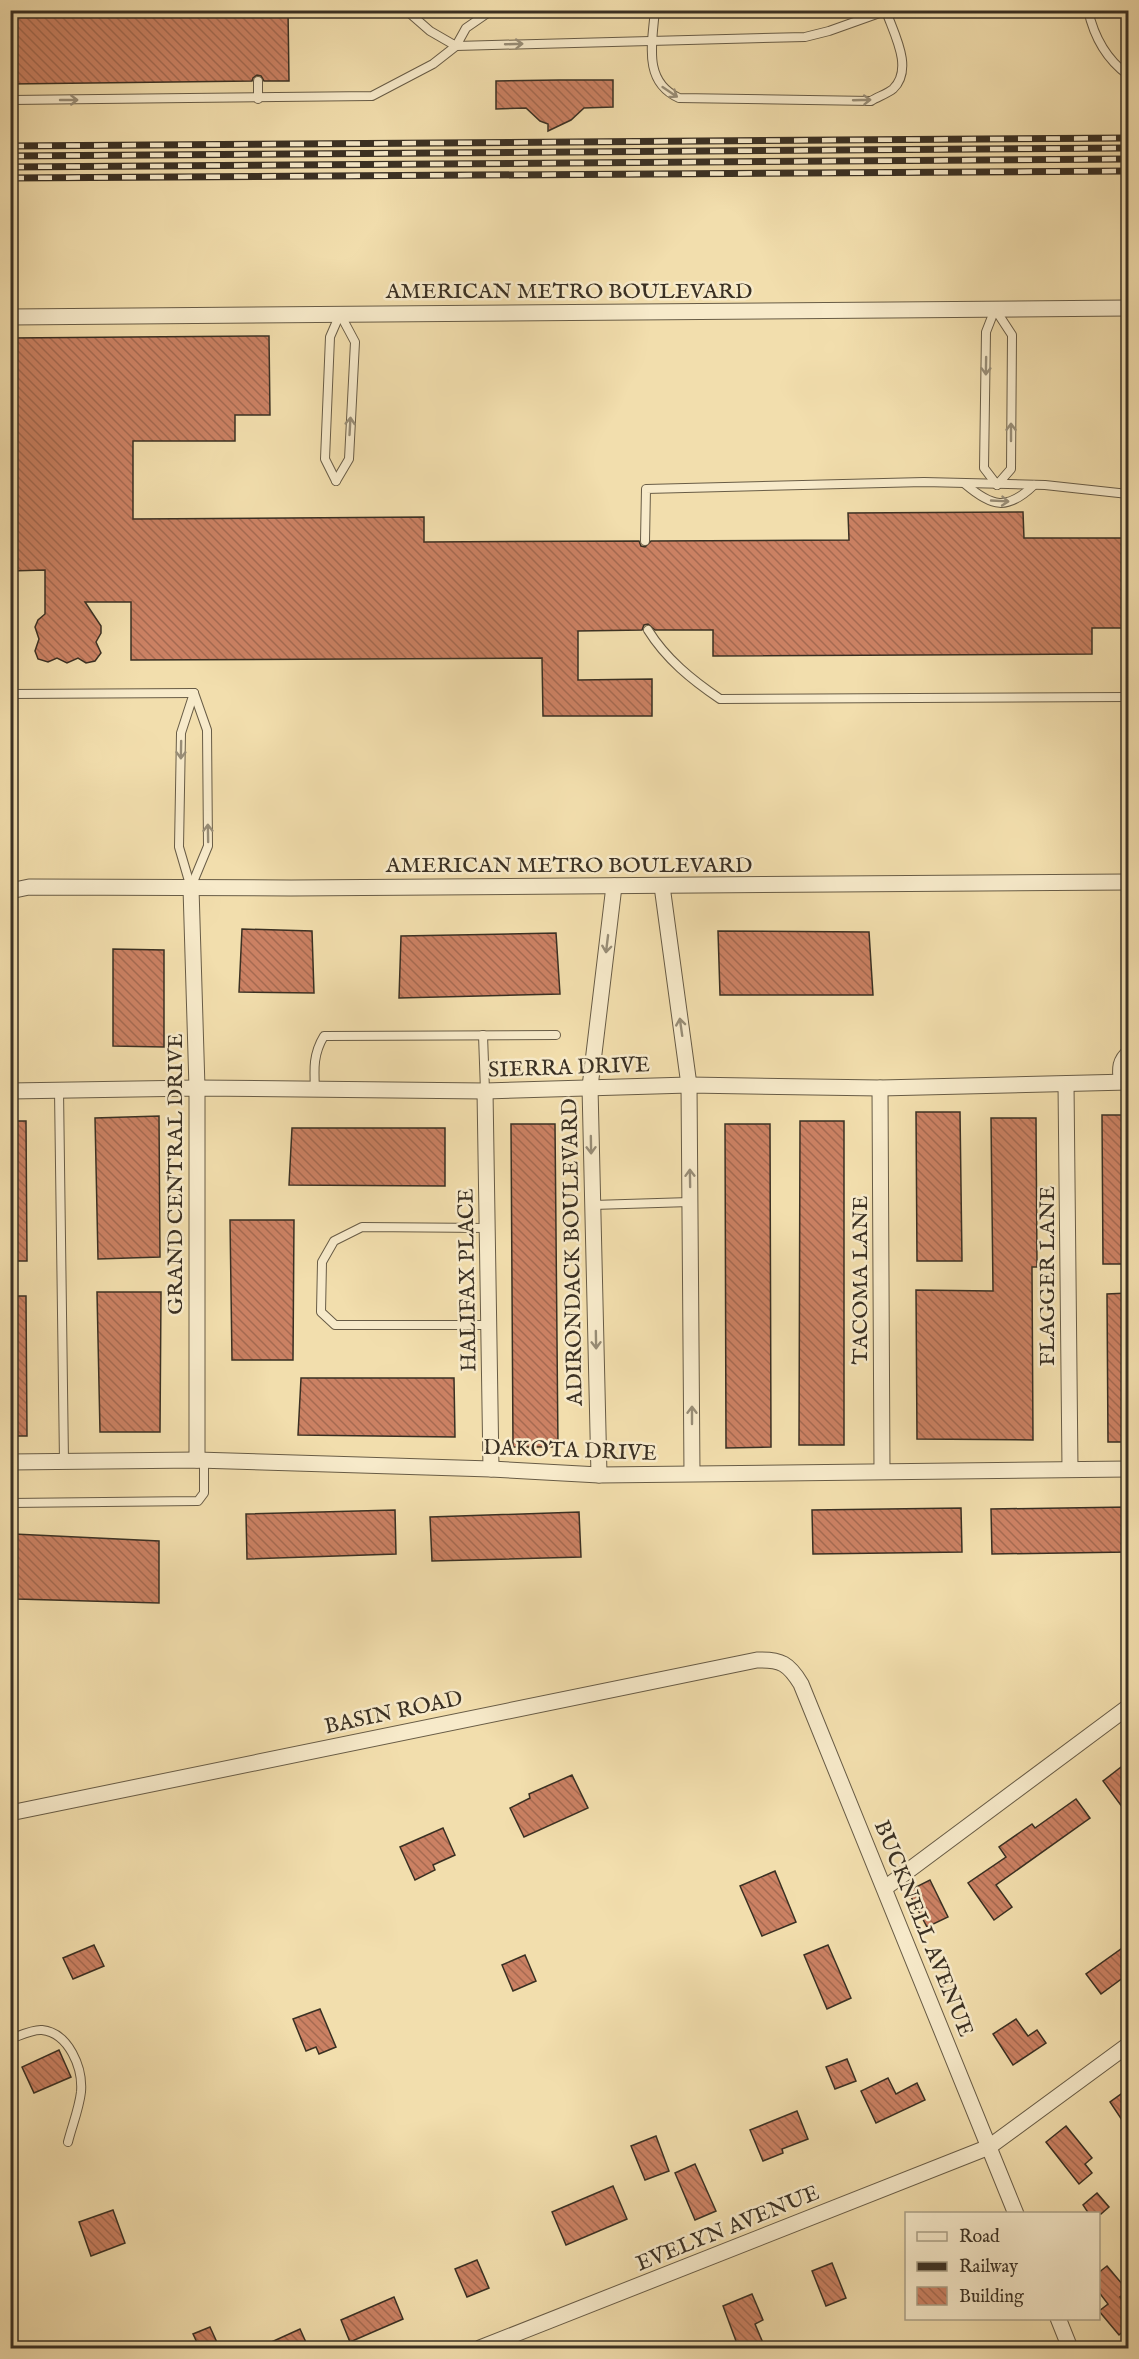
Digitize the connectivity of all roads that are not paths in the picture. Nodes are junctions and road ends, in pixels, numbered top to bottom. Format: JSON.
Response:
{"nodes":[{"id":1,"x":492,"y":10,"type":"edge"},
{"id":2,"x":617,"y":10,"type":"edge"},
{"id":3,"x":626,"y":10,"type":"edge"},
{"id":4,"x":654,"y":10,"type":"edge"},
{"id":5,"x":1088,"y":10,"type":"edge"},
{"id":6,"x":409,"y":11,"type":"edge"},
{"id":7,"x":887,"y":11,"type":"edge"},
{"id":8,"x":652,"y":40,"type":"junction"},
{"id":9,"x":456,"y":46,"type":"junction"},
{"id":10,"x":1128,"y":75,"type":"edge"},
{"id":11,"x":258,"y":81,"type":"dead end"},
{"id":12,"x":258,"y":99,"type":"junction"},
{"id":13,"x":10,"y":100,"type":"edge"},
{"id":14,"x":1128,"y":308,"type":"edge"},
{"id":15,"x":995,"y":309,"type":"junction"},
{"id":16,"x":340,"y":314,"type":"junction"},
{"id":17,"x":10,"y":317,"type":"edge"},
{"id":18,"x":965,"y":484,"type":"junction"},
{"id":19,"x":997,"y":485,"type":"junction"},
{"id":20,"x":1034,"y":485,"type":"junction"},
{"id":21,"x":1128,"y":494,"type":"edge"},
{"id":22,"x":645,"y":541,"type":"dead end"},
{"id":23,"x":648,"y":630,"type":"dead end"},
{"id":24,"x":195,"y":693,"type":"junction"},
{"id":25,"x":10,"y":694,"type":"edge"},
{"id":26,"x":1128,"y":697,"type":"edge"},
{"id":27,"x":1128,"y":882,"type":"edge"},
{"id":28,"x":614,"y":886,"type":"junction"},
{"id":29,"x":662,"y":886,"type":"junction"},
{"id":30,"x":191,"y":888,"type":"junction"},
{"id":31,"x":10,"y":891,"type":"edge"},
{"id":32,"x":483,"y":1035,"type":"junction"},
{"id":33,"x":556,"y":1035,"type":"dead end"},
{"id":34,"x":1128,"y":1049,"type":"edge"},
{"id":35,"x":1123,"y":1082,"type":"edge"},
{"id":36,"x":1066,"y":1083,"type":"junction"},
{"id":37,"x":689,"y":1085,"type":"junction"},
{"id":38,"x":590,"y":1087,"type":"junction"},
{"id":39,"x":197,"y":1088,"type":"junction"},
{"id":40,"x":880,"y":1088,"type":"junction"},
{"id":41,"x":315,"y":1089,"type":"junction"},
{"id":42,"x":59,"y":1090,"type":"junction"},
{"id":43,"x":10,"y":1091,"type":"edge"},
{"id":44,"x":485,"y":1091,"type":"junction"},
{"id":45,"x":690,"y":1202,"type":"junction"},
{"id":46,"x":593,"y":1204,"type":"junction"},
{"id":47,"x":488,"y":1228,"type":"junction"},
{"id":48,"x":489,"y":1325,"type":"junction"},
{"id":49,"x":201,"y":1460,"type":"junction"},
{"id":50,"x":10,"y":1462,"type":"edge"},
{"id":51,"x":64,"y":1462,"type":"junction"},
{"id":52,"x":1070,"y":1468,"type":"junction"},
{"id":53,"x":491,"y":1469,"type":"junction"},
{"id":54,"x":1128,"y":1469,"type":"edge"},
{"id":55,"x":882,"y":1471,"type":"junction"},
{"id":56,"x":692,"y":1473,"type":"junction"},
{"id":57,"x":599,"y":1475,"type":"junction"},
{"id":58,"x":10,"y":1503,"type":"edge"},
{"id":59,"x":785,"y":1664,"type":"joint"},
{"id":60,"x":1128,"y":1707,"type":"edge"},
{"id":61,"x":10,"y":1813,"type":"edge"},
{"id":62,"x":885,"y":1888,"type":"junction"},
{"id":63,"x":10,"y":2039,"type":"edge"},
{"id":64,"x":1128,"y":2045,"type":"edge"},
{"id":65,"x":68,"y":2142,"type":"dead end"},
{"id":66,"x":990,"y":2147,"type":"junction"},
{"id":67,"x":1015,"y":2212,"type":"edge"},
{"id":68,"x":1058,"y":2320,"type":"edge"},
{"id":69,"x":480,"y":2349,"type":"edge"},
{"id":70,"x":1070,"y":2349,"type":"edge"}],
"edges":[{"from":1,"to":9,"type":"lane"},
{"from":2,"to":3,"type":"lane"},
{"from":4,"to":8,"type":"lane"},
{"from":5,"to":10,"type":"lane"},
{"from":6,"to":9,"type":"lane"},
{"from":7,"to":8,"type":"lane"},
{"from":8,"to":7,"type":"lane","one_way":true},
{"from":9,"to":8,"type":"lane","one_way":true},
{"from":9,"to":12,"type":"lane"},
{"from":11,"to":12,"type":"lane"},
{"from":13,"to":12,"type":"lane","one_way":true},
{"from":14,"to":15,"type":"street","name":"AMERICAN METRO BOULEVARD"},
{"from":15,"to":16,"type":"street","name":"AMERICAN METRO BOULEVARD"},
{"from":15,"to":19,"type":"lane","one_way":true},
{"from":19,"to":15,"type":"lane","one_way":true},
{"from":16,"to":16,"type":"lane","one_way":true},
{"from":16,"to":17,"type":"street","name":"AMERICAN METRO BOULEVARD"},
{"from":18,"to":19,"type":"lane"},
{"from":18,"to":20,"type":"lane","one_way":true},
{"from":18,"to":22,"type":"lane"},
{"from":19,"to":20,"type":"lane"},
{"from":20,"to":21,"type":"lane"},
{"from":23,"to":26,"type":"lane"},
{"from":24,"to":25,"type":"lane"},
{"from":24,"to":30,"type":"lane","one_way":true},
{"from":30,"to":24,"type":"lane","one_way":true},
{"from":27,"to":29,"type":"street","name":"AMERICAN METRO BOULEVARD"},
{"from":28,"to":29,"type":"street","name":"AMERICAN METRO BOULEVARD"},
{"from":28,"to":30,"type":"street","name":"AMERICAN METRO BOULEVARD"},
{"from":28,"to":38,"type":"street","name":"ADIRONDACK BOULEVARD","one_way":true},
{"from":37,"to":29,"type":"street","one_way":true},
{"from":30,"to":31,"type":"street","name":"AMERICAN METRO BOULEVARD"},
{"from":30,"to":39,"type":"street","name":"GRAND CENTRAL DRIVE"},
{"from":32,"to":33,"type":"lane"},
{"from":32,"to":41,"type":"lane"},
{"from":32,"to":44,"type":"lane"},
{"from":34,"to":35,"type":"lane"},
{"from":35,"to":36,"type":"street","name":"SIERRA DRIVE"},
{"from":36,"to":40,"type":"street","name":"SIERRA DRIVE"},
{"from":36,"to":52,"type":"street","name":"FLAGGER LANE"},
{"from":37,"to":38,"type":"street","name":"SIERRA DRIVE"},
{"from":37,"to":40,"type":"street","name":"SIERRA DRIVE"},
{"from":45,"to":37,"type":"street","one_way":true},
{"from":38,"to":44,"type":"street","name":"SIERRA DRIVE"},
{"from":38,"to":46,"type":"street","name":"ADIRONDACK BOULEVARD","one_way":true},
{"from":39,"to":41,"type":"street","name":"SIERRA DRIVE"},
{"from":39,"to":42,"type":"street","name":"SIERRA DRIVE"},
{"from":39,"to":49,"type":"street","name":"GRAND CENTRAL DRIVE"},
{"from":40,"to":55,"type":"street","name":"TACOMA LANE"},
{"from":41,"to":44,"type":"street","name":"SIERRA DRIVE"},
{"from":42,"to":43,"type":"street","name":"SIERRA DRIVE"},
{"from":42,"to":51,"type":"lane"},
{"from":44,"to":47,"type":"street","name":"HALIFAX PLACE"},
{"from":45,"to":46,"type":"lane"},
{"from":56,"to":45,"type":"street","one_way":true},
{"from":46,"to":57,"type":"street","name":"ADIRONDACK BOULEVARD","one_way":true},
{"from":47,"to":48,"type":"street","name":"HALIFAX PLACE"},
{"from":47,"to":48,"type":"lane"},
{"from":48,"to":53,"type":"street","name":"HALIFAX PLACE"},
{"from":49,"to":51,"type":"street","name":"DAKOTA DRIVE"},
{"from":49,"to":53,"type":"street","name":"DAKOTA DRIVE"},
{"from":49,"to":58,"type":"lane"},
{"from":50,"to":51,"type":"street","name":"DAKOTA DRIVE"},
{"from":52,"to":54,"type":"street","name":"DAKOTA DRIVE"},
{"from":52,"to":55,"type":"street","name":"DAKOTA DRIVE"},
{"from":53,"to":57,"type":"street","name":"DAKOTA DRIVE"},
{"from":55,"to":56,"type":"street","name":"DAKOTA DRIVE"},
{"from":56,"to":57,"type":"street","name":"DAKOTA DRIVE"},
{"from":59,"to":61,"type":"street","name":"BASIN ROAD"},
{"from":59,"to":62,"type":"street","name":"BUCKNELL AVENUE"},
{"from":60,"to":62,"type":"street"},
{"from":62,"to":66,"type":"street","name":"BUCKNELL AVENUE"},
{"from":63,"to":65,"type":"lane"},
{"from":64,"to":66,"type":"street","name":"EVELYN AVENUE"},
{"from":66,"to":67,"type":"street","name":"BUCKNELL AVENUE"},
{"from":66,"to":69,"type":"street","name":"EVELYN AVENUE"},
{"from":68,"to":70,"type":"street"}]}
